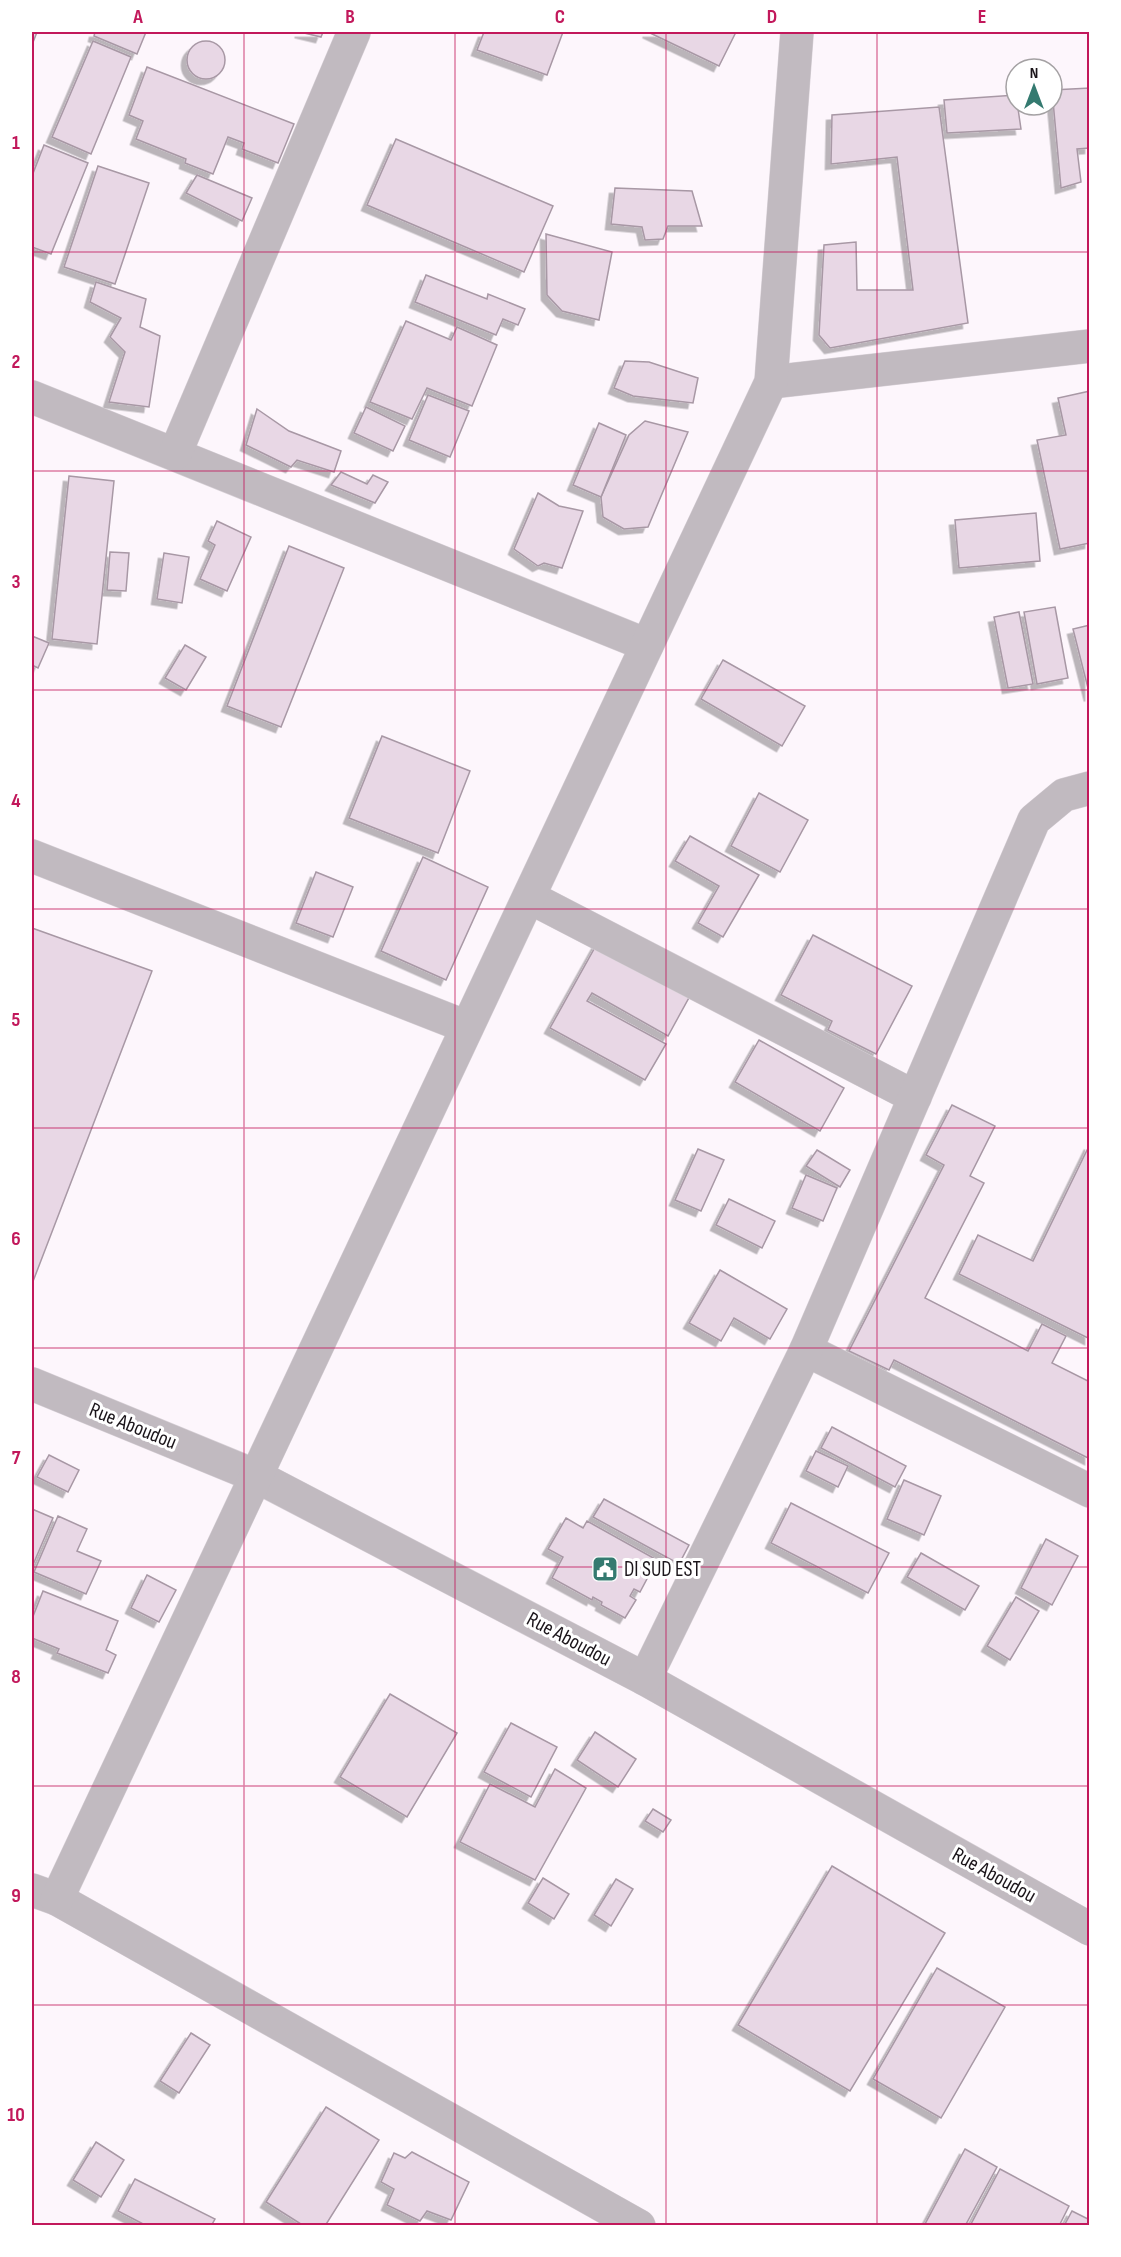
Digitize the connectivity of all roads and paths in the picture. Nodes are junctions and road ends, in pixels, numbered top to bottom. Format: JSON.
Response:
{"nodes":[{"id":1,"x":354,"y":32,"type":"edge"},
{"id":2,"x":797,"y":32,"type":"edge"},
{"id":3,"x":1089,"y":346,"type":"edge"},
{"id":4,"x":771,"y":382,"type":"junction"},
{"id":5,"x":32,"y":397,"type":"edge"},
{"id":6,"x":175,"y":454,"type":"junction"},
{"id":7,"x":647,"y":645,"type":"junction"},
{"id":8,"x":1089,"y":788,"type":"edge"},
{"id":9,"x":32,"y":856,"type":"edge"},
{"id":10,"x":529,"y":897,"type":"junction"},
{"id":11,"x":467,"y":1027,"type":"junction"},
{"id":12,"x":915,"y":1097,"type":"junction"},
{"id":13,"x":806,"y":1350,"type":"junction"},
{"id":14,"x":32,"y":1384,"type":"edge"},
{"id":15,"x":256,"y":1476,"type":"junction"},
{"id":16,"x":1089,"y":1491,"type":"edge"},
{"id":17,"x":645,"y":1679,"type":"junction"},
{"id":18,"x":44,"y":1894,"type":"edge"},
{"id":19,"x":1089,"y":1929,"type":"edge"},
{"id":20,"x":639,"y":2226,"type":"edge"}],
"edges":[{"from":1,"to":6,"type":"street"},
{"from":2,"to":4,"type":"street"},
{"from":3,"to":4,"type":"street"},
{"from":4,"to":7,"type":"street"},
{"from":5,"to":6,"type":"street"},
{"from":6,"to":7,"type":"street"},
{"from":7,"to":10,"type":"street"},
{"from":8,"to":12,"type":"street"},
{"from":9,"to":11,"type":"street"},
{"from":10,"to":11,"type":"street"},
{"from":10,"to":12,"type":"street"},
{"from":11,"to":15,"type":"street"},
{"from":12,"to":13,"type":"street"},
{"from":13,"to":16,"type":"street"},
{"from":13,"to":17,"type":"street"},
{"from":14,"to":15,"type":"street","name":"Rue Aboudou"},
{"from":15,"to":17,"type":"street","name":"Rue Aboudou"},
{"from":15,"to":18,"type":"street"},
{"from":17,"to":19,"type":"street","name":"Rue Aboudou"},
{"from":18,"to":20,"type":"street"}]}
